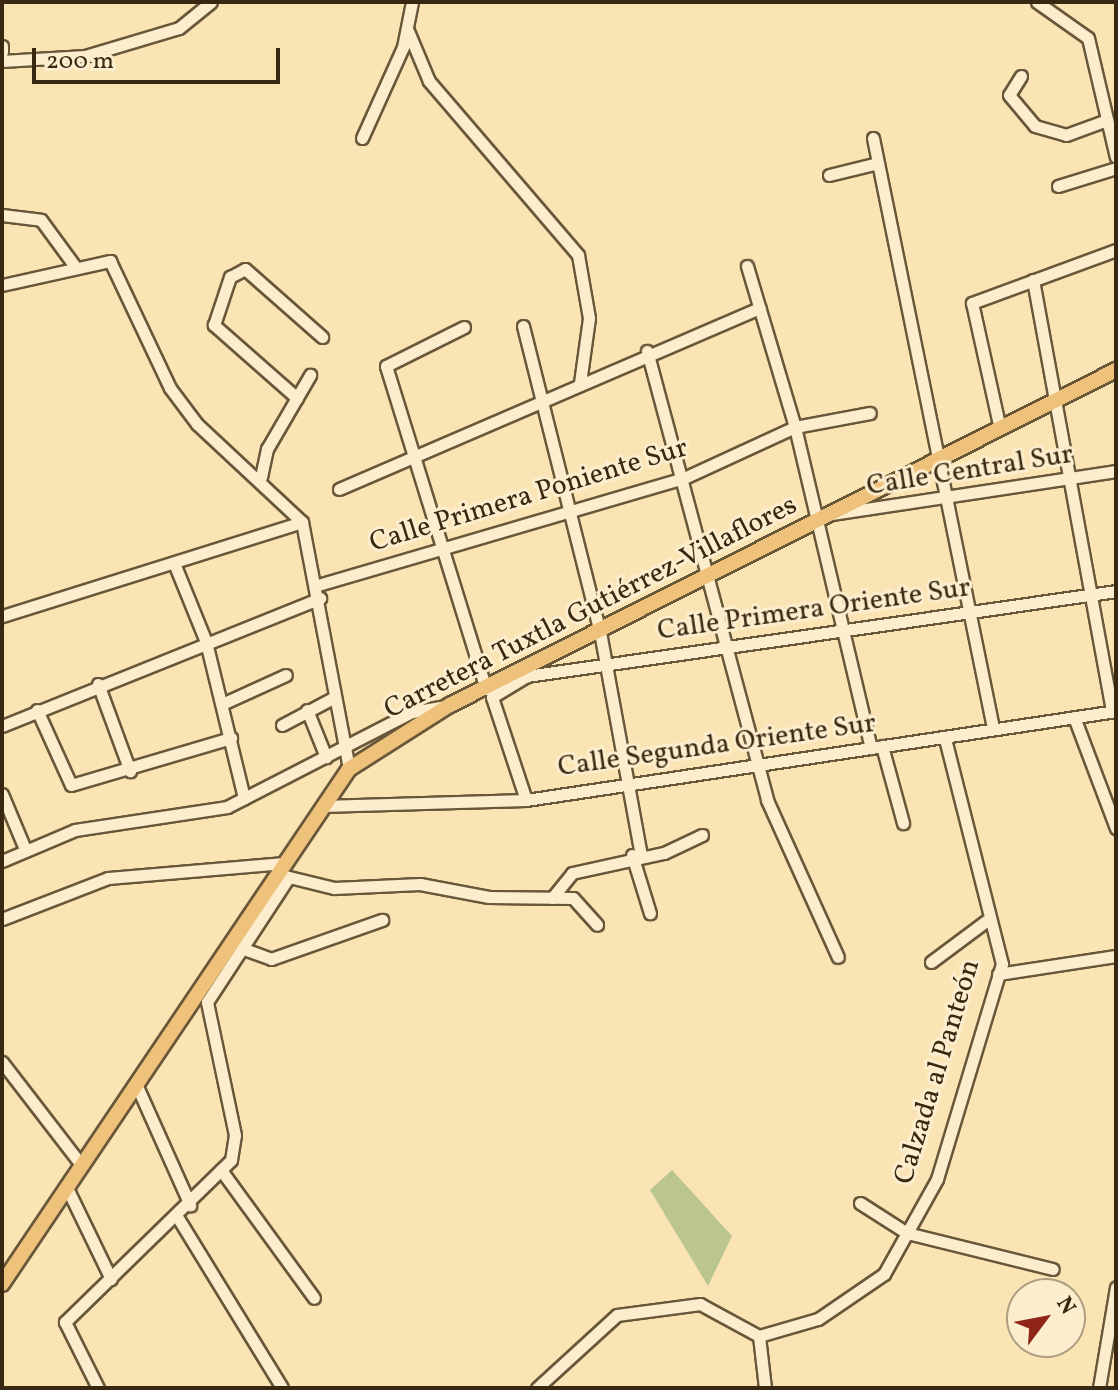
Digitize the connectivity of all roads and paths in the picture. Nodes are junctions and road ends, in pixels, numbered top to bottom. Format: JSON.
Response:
{"nodes":[{"id":1,"x":211,"y":2,"type":"edge"},
{"id":2,"x":412,"y":2,"type":"edge"},
{"id":3,"x":1037,"y":2,"type":"edge"},
{"id":4,"x":408,"y":31,"type":"junction"},
{"id":5,"x":2,"y":61,"type":"edge"},
{"id":6,"x":1021,"y":76,"type":"dead end"},
{"id":7,"x":1110,"y":115,"type":"edge"},
{"id":8,"x":362,"y":138,"type":"dead end"},
{"id":9,"x":873,"y":138,"type":"dead end"},
{"id":10,"x":1116,"y":157,"type":"edge"},
{"id":11,"x":878,"y":163,"type":"junction"},
{"id":12,"x":1116,"y":168,"type":"edge"},
{"id":13,"x":829,"y":175,"type":"dead end"},
{"id":14,"x":1058,"y":186,"type":"dead end"},
{"id":15,"x":2,"y":215,"type":"edge"},
{"id":16,"x":1116,"y":250,"type":"edge"},
{"id":17,"x":74,"y":265,"type":"junction"},
{"id":18,"x":747,"y":266,"type":"dead end"},
{"id":19,"x":1033,"y":280,"type":"junction"},
{"id":20,"x":2,"y":285,"type":"edge"},
{"id":21,"x":760,"y":308,"type":"junction"},
{"id":22,"x":523,"y":326,"type":"dead end"},
{"id":23,"x":464,"y":327,"type":"dead end"},
{"id":24,"x":322,"y":337,"type":"dead end"},
{"id":25,"x":647,"y":351,"type":"junction"},
{"id":26,"x":1116,"y":370,"type":"edge"},
{"id":27,"x":310,"y":375,"type":"dead end"},
{"id":28,"x":580,"y":383,"type":"junction"},
{"id":29,"x":297,"y":398,"type":"junction"},
{"id":30,"x":546,"y":398,"type":"junction"},
{"id":31,"x":1057,"y":400,"type":"junction"},
{"id":32,"x":870,"y":413,"type":"dead end"},
{"id":33,"x":795,"y":427,"type":"junction"},
{"id":34,"x":1000,"y":429,"type":"junction"},
{"id":35,"x":417,"y":460,"type":"junction"},
{"id":36,"x":938,"y":460,"type":"junction"},
{"id":37,"x":1116,"y":471,"type":"edge"},
{"id":38,"x":261,"y":477,"type":"junction"},
{"id":39,"x":684,"y":478,"type":"junction"},
{"id":40,"x":1070,"y":478,"type":"junction"},
{"id":41,"x":339,"y":489,"type":"dead end"},
{"id":42,"x":876,"y":491,"type":"junction"},
{"id":43,"x":946,"y":495,"type":"junction"},
{"id":44,"x":570,"y":509,"type":"junction"},
{"id":45,"x":878,"y":510,"type":"junction"},
{"id":46,"x":832,"y":514,"type":"junction"},
{"id":47,"x":302,"y":522,"type":"junction"},
{"id":48,"x":817,"y":522,"type":"junction"},
{"id":49,"x":442,"y":548,"type":"junction"},
{"id":50,"x":174,"y":563,"type":"junction"},
{"id":51,"x":708,"y":576,"type":"junction"},
{"id":52,"x":318,"y":585,"type":"junction"},
{"id":53,"x":1116,"y":591,"type":"edge"},
{"id":54,"x":1091,"y":595,"type":"junction"},
{"id":55,"x":320,"y":598,"type":"junction"},
{"id":56,"x":969,"y":611,"type":"junction"},
{"id":57,"x":2,"y":616,"type":"edge"},
{"id":58,"x":844,"y":631,"type":"junction"},
{"id":59,"x":600,"y":632,"type":"junction"},
{"id":60,"x":206,"y":642,"type":"junction"},
{"id":61,"x":726,"y":647,"type":"junction"},
{"id":62,"x":607,"y":664,"type":"junction"},
{"id":63,"x":524,"y":674,"type":"junction"},
{"id":64,"x":286,"y":675,"type":"dead end"},
{"id":65,"x":98,"y":684,"type":"junction"},
{"id":66,"x":489,"y":693,"type":"junction"},
{"id":67,"x":333,"y":698,"type":"junction"},
{"id":68,"x":222,"y":704,"type":"junction"},
{"id":69,"x":450,"y":705,"type":"junction"},
{"id":70,"x":37,"y":710,"type":"junction"},
{"id":71,"x":307,"y":710,"type":"junction"},
{"id":72,"x":1114,"y":711,"type":"edge"},
{"id":73,"x":1074,"y":717,"type":"junction"},
{"id":74,"x":282,"y":725,"type":"dead end"},
{"id":75,"x":2,"y":726,"type":"edge"},
{"id":76,"x":993,"y":728,"type":"junction"},
{"id":77,"x":231,"y":738,"type":"junction"},
{"id":78,"x":945,"y":738,"type":"junction"},
{"id":79,"x":877,"y":747,"type":"junction"},
{"id":80,"x":343,"y":751,"type":"junction"},
{"id":81,"x":326,"y":757,"type":"junction"},
{"id":82,"x":758,"y":760,"type":"junction"},
{"id":83,"x":349,"y":769,"type":"junction"},
{"id":84,"x":130,"y":771,"type":"junction"},
{"id":85,"x":629,"y":781,"type":"junction"},
{"id":86,"x":2,"y":794,"type":"edge"},
{"id":87,"x":244,"y":798,"type":"junction"},
{"id":88,"x":526,"y":800,"type":"junction"},
{"id":89,"x":322,"y":806,"type":"junction"},
{"id":90,"x":903,"y":823,"type":"dead end"},
{"id":91,"x":1116,"y":828,"type":"edge"},
{"id":92,"x":702,"y":835,"type":"dead end"},
{"id":93,"x":25,"y":849,"type":"junction"},
{"id":94,"x":636,"y":856,"type":"junction"},
{"id":95,"x":2,"y":861,"type":"edge"},
{"id":96,"x":283,"y":871,"type":"junction"},
{"id":97,"x":552,"y":898,"type":"junction"},
{"id":98,"x":650,"y":913,"type":"dead end"},
{"id":99,"x":2,"y":919,"type":"edge"},
{"id":100,"x":382,"y":920,"type":"dead end"},
{"id":101,"x":986,"y":921,"type":"junction"},
{"id":102,"x":597,"y":925,"type":"dead end"},
{"id":103,"x":244,"y":949,"type":"junction"},
{"id":104,"x":1116,"y":956,"type":"edge"},
{"id":105,"x":838,"y":957,"type":"dead end"},
{"id":106,"x":931,"y":962,"type":"dead end"},
{"id":107,"x":998,"y":974,"type":"junction"},
{"id":108,"x":207,"y":1002,"type":"junction"},
{"id":109,"x":188,"y":1007,"type":"junction"},
{"id":110,"x":2,"y":1062,"type":"edge"},
{"id":111,"x":136,"y":1084,"type":"junction"},
{"id":112,"x":82,"y":1166,"type":"junction"},
{"id":113,"x":221,"y":1170,"type":"junction"},
{"id":114,"x":67,"y":1188,"type":"junction"},
{"id":115,"x":860,"y":1203,"type":"dead end"},
{"id":116,"x":190,"y":1205,"type":"junction"},
{"id":117,"x":178,"y":1218,"type":"junction"},
{"id":118,"x":907,"y":1233,"type":"junction"},
{"id":119,"x":1053,"y":1269,"type":"dead end"},
{"id":120,"x":111,"y":1279,"type":"junction"},
{"id":121,"x":2,"y":1284,"type":"edge"},
{"id":122,"x":1116,"y":1287,"type":"edge"},
{"id":123,"x":314,"y":1298,"type":"dead end"},
{"id":124,"x":759,"y":1336,"type":"junction"},
{"id":125,"x":1110,"y":1361,"type":"edge"},
{"id":126,"x":98,"y":1388,"type":"edge"},
{"id":127,"x":282,"y":1388,"type":"edge"},
{"id":128,"x":537,"y":1388,"type":"edge"},
{"id":129,"x":765,"y":1388,"type":"edge"},
{"id":130,"x":1099,"y":1388,"type":"edge"}],
"edges":[{"from":1,"to":5,"type":"street"},
{"from":2,"to":4,"type":"street"},
{"from":3,"to":7,"type":"street"},
{"from":4,"to":8,"type":"street"},
{"from":4,"to":28,"type":"street"},
{"from":6,"to":7,"type":"street"},
{"from":7,"to":10,"type":"street"},
{"from":9,"to":11,"type":"street"},
{"from":11,"to":13,"type":"street"},
{"from":11,"to":36,"type":"street"},
{"from":12,"to":14,"type":"street"},
{"from":15,"to":17,"type":"street"},
{"from":16,"to":19,"type":"street"},
{"from":17,"to":20,"type":"street"},
{"from":17,"to":38,"type":"street"},
{"from":18,"to":21,"type":"street"},
{"from":19,"to":31,"type":"street"},
{"from":19,"to":34,"type":"street"},
{"from":21,"to":25,"type":"street"},
{"from":21,"to":33,"type":"street"},
{"from":22,"to":30,"type":"street"},
{"from":23,"to":35,"type":"street"},
{"from":24,"to":29,"type":"street"},
{"from":25,"to":28,"type":"street"},
{"from":25,"to":39,"type":"street"},
{"from":26,"to":31,"type":"main road","name":"Carretera Tuxtla Gutiérrez-Villaflores"},
{"from":27,"to":29,"type":"street"},
{"from":28,"to":30,"type":"street"},
{"from":29,"to":38,"type":"street"},
{"from":30,"to":35,"type":"street"},
{"from":30,"to":44,"type":"street"},
{"from":31,"to":34,"type":"main road","name":"Carretera Tuxtla Gutiérrez-Villaflores"},
{"from":31,"to":40,"type":"street"},
{"from":32,"to":33,"type":"street","name":"Calle Primera Poniente Sur"},
{"from":33,"to":39,"type":"street","name":"Calle Primera Poniente Sur"},
{"from":33,"to":48,"type":"street"},
{"from":34,"to":36,"type":"main road","name":"Carretera Tuxtla Gutiérrez-Villaflores"},
{"from":35,"to":41,"type":"street"},
{"from":35,"to":49,"type":"street"},
{"from":36,"to":42,"type":"main road","name":"Carretera Tuxtla Gutiérrez-Villaflores"},
{"from":36,"to":43,"type":"street"},
{"from":37,"to":40,"type":"street","name":"Calle Central Sur"},
{"from":38,"to":47,"type":"street"},
{"from":39,"to":44,"type":"street","name":"Calle Primera Poniente Sur"},
{"from":39,"to":51,"type":"street"},
{"from":40,"to":43,"type":"street","name":"Calle Central Sur"},
{"from":40,"to":54,"type":"street"},
{"from":42,"to":45,"type":"street"},
{"from":42,"to":46,"type":"main road","name":"Carretera Tuxtla Gutiérrez-Villaflores"},
{"from":43,"to":45,"type":"street","name":"Calle Central Sur"},
{"from":43,"to":56,"type":"street"},
{"from":44,"to":49,"type":"street","name":"Calle Primera Poniente Sur"},
{"from":44,"to":59,"type":"street"},
{"from":45,"to":46,"type":"street","name":"Calle Central Sur"},
{"from":46,"to":48,"type":"main road","name":"Carretera Tuxtla Gutiérrez-Villaflores"},
{"from":47,"to":50,"type":"street"},
{"from":47,"to":52,"type":"street"},
{"from":48,"to":51,"type":"main road","name":"Carretera Tuxtla Gutiérrez-Villaflores"},
{"from":48,"to":58,"type":"street"},
{"from":49,"to":52,"type":"street","name":"Calle Primera Poniente Sur"},
{"from":49,"to":66,"type":"street"},
{"from":50,"to":57,"type":"street"},
{"from":50,"to":60,"type":"street"},
{"from":51,"to":59,"type":"main road","name":"Carretera Tuxtla Gutiérrez-Villaflores"},
{"from":51,"to":61,"type":"street"},
{"from":52,"to":55,"type":"street"},
{"from":53,"to":54,"type":"street","name":"Calle Primera Oriente Sur"},
{"from":54,"to":56,"type":"street","name":"Calle Primera Oriente Sur"},
{"from":54,"to":72,"type":"street"},
{"from":55,"to":60,"type":"street"},
{"from":55,"to":67,"type":"street"},
{"from":56,"to":58,"type":"street","name":"Calle Primera Oriente Sur"},
{"from":56,"to":76,"type":"street"},
{"from":58,"to":61,"type":"street","name":"Calle Primera Oriente Sur"},
{"from":58,"to":79,"type":"street"},
{"from":59,"to":62,"type":"street"},
{"from":59,"to":63,"type":"main road","name":"Carretera Tuxtla Gutiérrez-Villaflores"},
{"from":60,"to":65,"type":"street"},
{"from":60,"to":68,"type":"street"},
{"from":61,"to":62,"type":"street","name":"Calle Primera Oriente Sur"},
{"from":61,"to":82,"type":"street"},
{"from":62,"to":63,"type":"street","name":"Calle Primera Oriente Sur"},
{"from":62,"to":85,"type":"street"},
{"from":63,"to":66,"type":"main road","name":"Carretera Tuxtla Gutiérrez-Villaflores"},
{"from":64,"to":68,"type":"street"},
{"from":65,"to":70,"type":"street"},
{"from":65,"to":84,"type":"street"},
{"from":66,"to":69,"type":"main road","name":"Carretera Tuxtla Gutiérrez-Villaflores"},
{"from":66,"to":88,"type":"street"},
{"from":67,"to":71,"type":"street"},
{"from":67,"to":80,"type":"street"},
{"from":68,"to":77,"type":"street"},
{"from":69,"to":80,"type":"street"},
{"from":69,"to":83,"type":"main road","name":"Carretera Tuxtla Gutiérrez-Villaflores"},
{"from":70,"to":75,"type":"street"},
{"from":70,"to":84,"type":"street"},
{"from":71,"to":74,"type":"street"},
{"from":71,"to":81,"type":"street"},
{"from":72,"to":73,"type":"street","name":"Calle Segunda Oriente Sur"},
{"from":73,"to":76,"type":"street","name":"Calle Segunda Oriente Sur"},
{"from":73,"to":91,"type":"street"},
{"from":76,"to":78,"type":"street","name":"Calle Segunda Oriente Sur"},
{"from":77,"to":84,"type":"street"},
{"from":77,"to":87,"type":"street"},
{"from":78,"to":79,"type":"street","name":"Calle Segunda Oriente Sur"},
{"from":78,"to":101,"type":"street","name":"Calzada al Panteón"},
{"from":79,"to":82,"type":"street","name":"Calle Segunda Oriente Sur"},
{"from":79,"to":90,"type":"street"},
{"from":80,"to":81,"type":"street"},
{"from":80,"to":83,"type":"street"},
{"from":81,"to":87,"type":"street"},
{"from":82,"to":85,"type":"street","name":"Calle Segunda Oriente Sur"},
{"from":82,"to":105,"type":"street"},
{"from":83,"to":89,"type":"main road","name":"Carretera Tuxtla Gutiérrez-Villaflores"},
{"from":85,"to":88,"type":"street","name":"Calle Segunda Oriente Sur"},
{"from":85,"to":94,"type":"street"},
{"from":86,"to":93,"type":"street"},
{"from":87,"to":93,"type":"street"},
{"from":88,"to":89,"type":"street","name":"Calle Segunda Oriente Sur"},
{"from":89,"to":96,"type":"main road","name":"Carretera Tuxtla Gutiérrez-Villaflores"},
{"from":92,"to":94,"type":"street"},
{"from":93,"to":95,"type":"street"},
{"from":94,"to":97,"type":"street"},
{"from":94,"to":98,"type":"street"},
{"from":96,"to":97,"type":"street"},
{"from":96,"to":99,"type":"street"},
{"from":96,"to":103,"type":"street"},
{"from":96,"to":109,"type":"main road","name":"Carretera Tuxtla Gutiérrez-Villaflores"},
{"from":97,"to":102,"type":"street"},
{"from":100,"to":103,"type":"street"},
{"from":101,"to":106,"type":"street"},
{"from":101,"to":107,"type":"street","name":"Calzada al Panteón"},
{"from":103,"to":108,"type":"street"},
{"from":104,"to":107,"type":"street"},
{"from":107,"to":118,"type":"street","name":"Calzada al Panteón"},
{"from":108,"to":109,"type":"street"},
{"from":108,"to":113,"type":"street"},
{"from":109,"to":111,"type":"main road","name":"Carretera Tuxtla Gutiérrez-Villaflores"},
{"from":110,"to":112,"type":"street"},
{"from":111,"to":112,"type":"main road","name":"Carretera Tuxtla Gutiérrez-Villaflores"},
{"from":111,"to":116,"type":"street"},
{"from":112,"to":114,"type":"main road","name":"Carretera Tuxtla Gutiérrez-Villaflores"},
{"from":113,"to":116,"type":"street"},
{"from":113,"to":123,"type":"street"},
{"from":114,"to":120,"type":"street"},
{"from":114,"to":121,"type":"main road","name":"Carretera Tuxtla Gutiérrez-Villaflores"},
{"from":115,"to":118,"type":"street"},
{"from":116,"to":117,"type":"street"},
{"from":117,"to":120,"type":"street"},
{"from":117,"to":127,"type":"street"},
{"from":118,"to":119,"type":"street"},
{"from":118,"to":124,"type":"street","name":"Calzada al Panteón"},
{"from":120,"to":126,"type":"street"},
{"from":122,"to":125,"type":"street"},
{"from":124,"to":128,"type":"street"},
{"from":124,"to":129,"type":"street"},
{"from":125,"to":130,"type":"street"}]}
